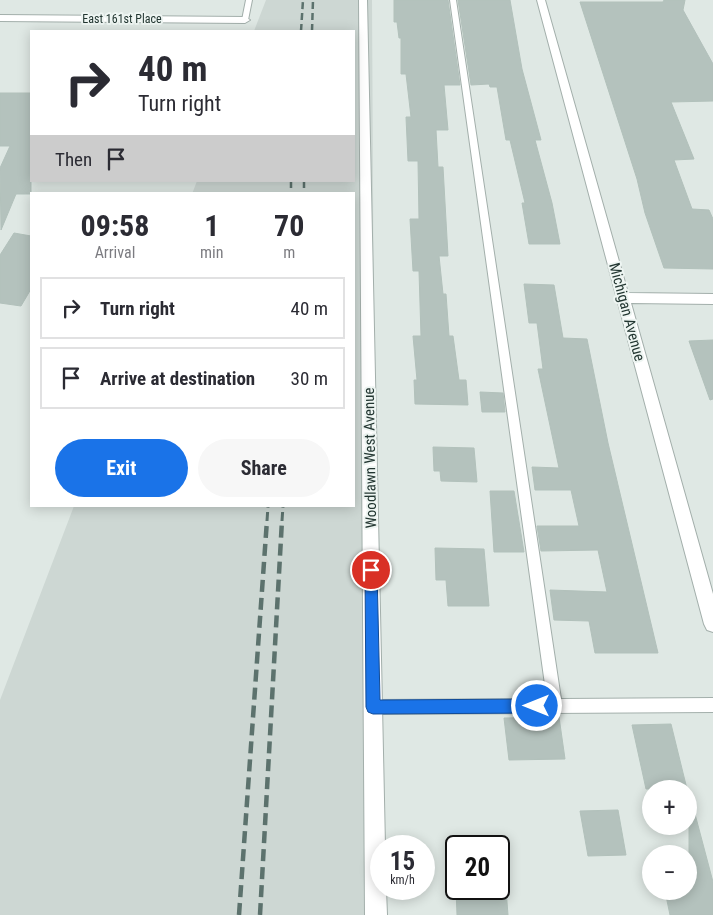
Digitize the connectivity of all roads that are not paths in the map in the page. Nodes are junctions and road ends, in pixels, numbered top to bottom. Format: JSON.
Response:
{"nodes":[{"id":1,"x":249,"y":0,"type":"edge"},
{"id":2,"x":363,"y":0,"type":"edge"},
{"id":3,"x":454,"y":0,"type":"edge"},
{"id":4,"x":541,"y":0,"type":"edge"},
{"id":5,"x":0,"y":18,"type":"edge"},
{"id":6,"x":245,"y":20,"type":"joint"},
{"id":7,"x":624,"y":298,"type":"junction"},
{"id":8,"x":713,"y":299,"type":"edge"},
{"id":9,"x":713,"y":624,"type":"edge"},
{"id":10,"x":555,"y":706,"type":"junction"},
{"id":11,"x":713,"y":706,"type":"edge"},
{"id":12,"x":373,"y":707,"type":"junction"},
{"id":13,"x":376,"y":915,"type":"edge"}],
"edges":[{"from":1,"to":6,"type":"lane"},
{"from":2,"to":12,"type":"street","name":"Woodlawn West Avenue"},
{"from":3,"to":10,"type":"lane"},
{"from":4,"to":7,"type":"street","name":"Michigan Avenue"},
{"from":5,"to":6,"type":"street","name":"East 161st Place"},
{"from":7,"to":8,"type":"street"},
{"from":7,"to":9,"type":"street","name":"Michigan Avenue"},
{"from":10,"to":11,"type":"lane"},
{"from":10,"to":12,"type":"lane"},
{"from":12,"to":13,"type":"street","name":"Woodlawn West Avenue"}]}
